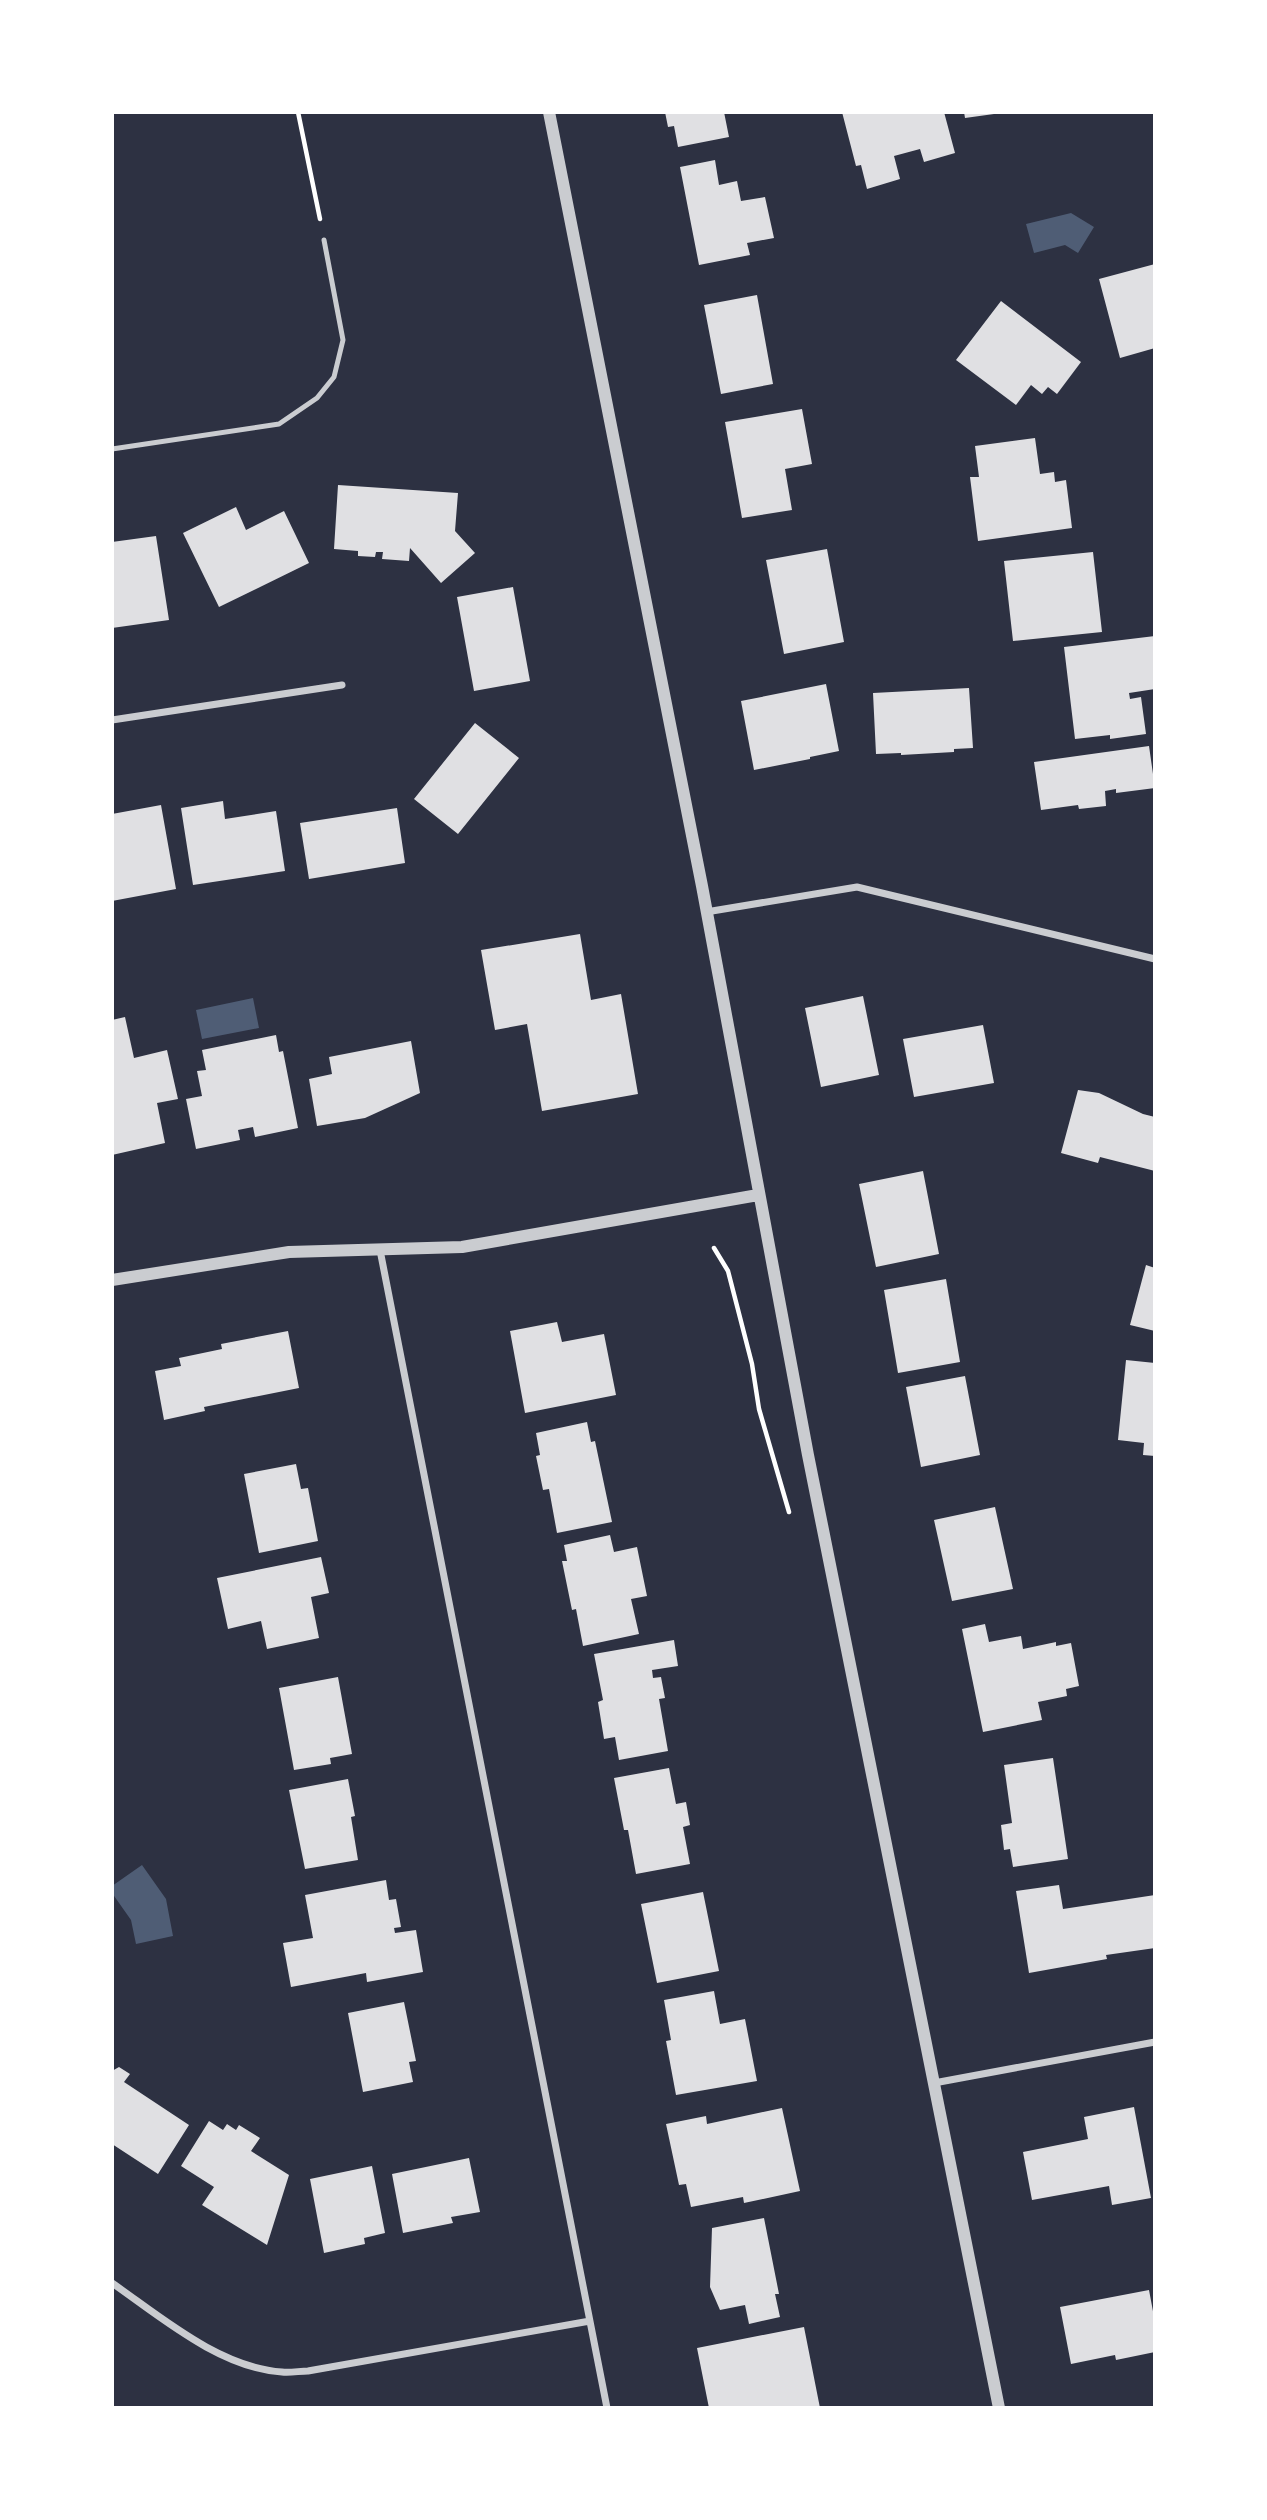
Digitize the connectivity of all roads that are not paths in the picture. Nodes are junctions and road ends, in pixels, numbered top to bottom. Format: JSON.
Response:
{"nodes":[{"id":1,"x":549,"y":112,"type":"edge"},
{"id":2,"x":324,"y":240,"type":"road end"},
{"id":3,"x":112,"y":449,"type":"edge"},
{"id":4,"x":342,"y":685,"type":"dead end"},
{"id":5,"x":112,"y":720,"type":"edge"},
{"id":6,"x":706,"y":912,"type":"junction"},
{"id":7,"x":1155,"y":959,"type":"edge"},
{"id":8,"x":758,"y":1195,"type":"junction"},
{"id":9,"x":380,"y":1250,"type":"junction"},
{"id":10,"x":112,"y":1280,"type":"edge"},
{"id":11,"x":1155,"y":2042,"type":"edge"},
{"id":12,"x":934,"y":2083,"type":"junction"},
{"id":13,"x":112,"y":2283,"type":"edge"},
{"id":14,"x":590,"y":2321,"type":"junction"},
{"id":15,"x":607,"y":2408,"type":"edge"},
{"id":16,"x":999,"y":2408,"type":"edge"}],
"edges":[{"from":1,"to":6,"type":"street"},
{"from":2,"to":3,"type":"lane"},
{"from":4,"to":5,"type":"street"},
{"from":6,"to":7,"type":"street"},
{"from":6,"to":8,"type":"street"},
{"from":8,"to":9,"type":"street"},
{"from":8,"to":12,"type":"street"},
{"from":9,"to":10,"type":"street"},
{"from":9,"to":14,"type":"street"},
{"from":11,"to":12,"type":"street"},
{"from":12,"to":16,"type":"street"},
{"from":13,"to":14,"type":"street"},
{"from":14,"to":15,"type":"street"}]}
